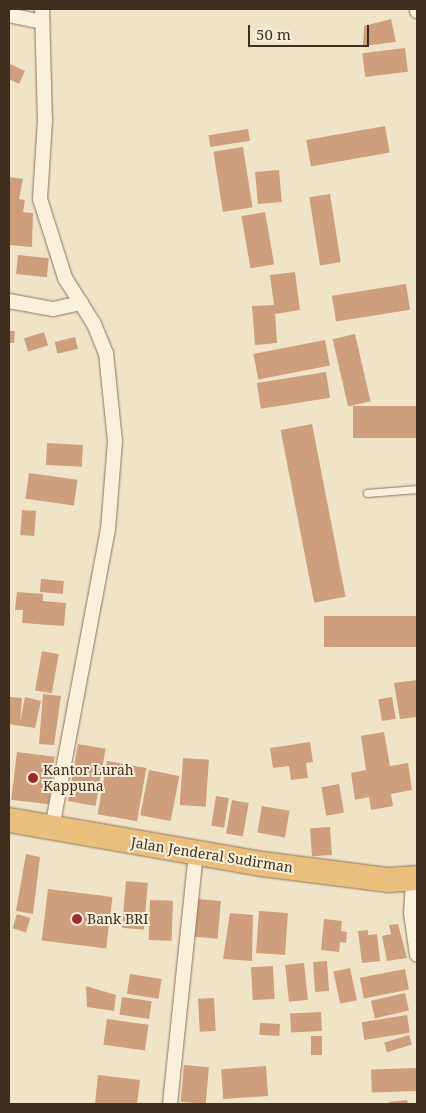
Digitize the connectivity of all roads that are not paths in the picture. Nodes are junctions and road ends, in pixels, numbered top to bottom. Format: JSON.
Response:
{"nodes":[{"id":1,"x":9,"y":15,"type":"edge"},
{"id":2,"x":42,"y":16,"type":"edge"},
{"id":3,"x":9,"y":301,"type":"edge"},
{"id":4,"x":81,"y":303,"type":"junction"},
{"id":5,"x":417,"y":489,"type":"edge"},
{"id":6,"x":366,"y":493,"type":"dead end"},
{"id":7,"x":9,"y":820,"type":"edge"},
{"id":8,"x":52,"y":828,"type":"junction"},
{"id":9,"x":196,"y":851,"type":"junction"},
{"id":10,"x":415,"y":878,"type":"edge"},
{"id":11,"x":417,"y":955,"type":"edge"},
{"id":12,"x":170,"y":1104,"type":"edge"}],
"edges":[{"from":1,"to":2,"type":"street"},
{"from":2,"to":4,"type":"street"},
{"from":3,"to":4,"type":"street"},
{"from":4,"to":8,"type":"street"},
{"from":5,"to":6,"type":"lane"},
{"from":7,"to":8,"type":"highway","name":"Jalan Jenderal Sudirman"},
{"from":8,"to":9,"type":"highway","name":"Jalan Jenderal Sudirman"},
{"from":9,"to":10,"type":"highway","name":"Jalan Jenderal Sudirman"},
{"from":9,"to":12,"type":"street"},
{"from":10,"to":11,"type":"street"}]}
